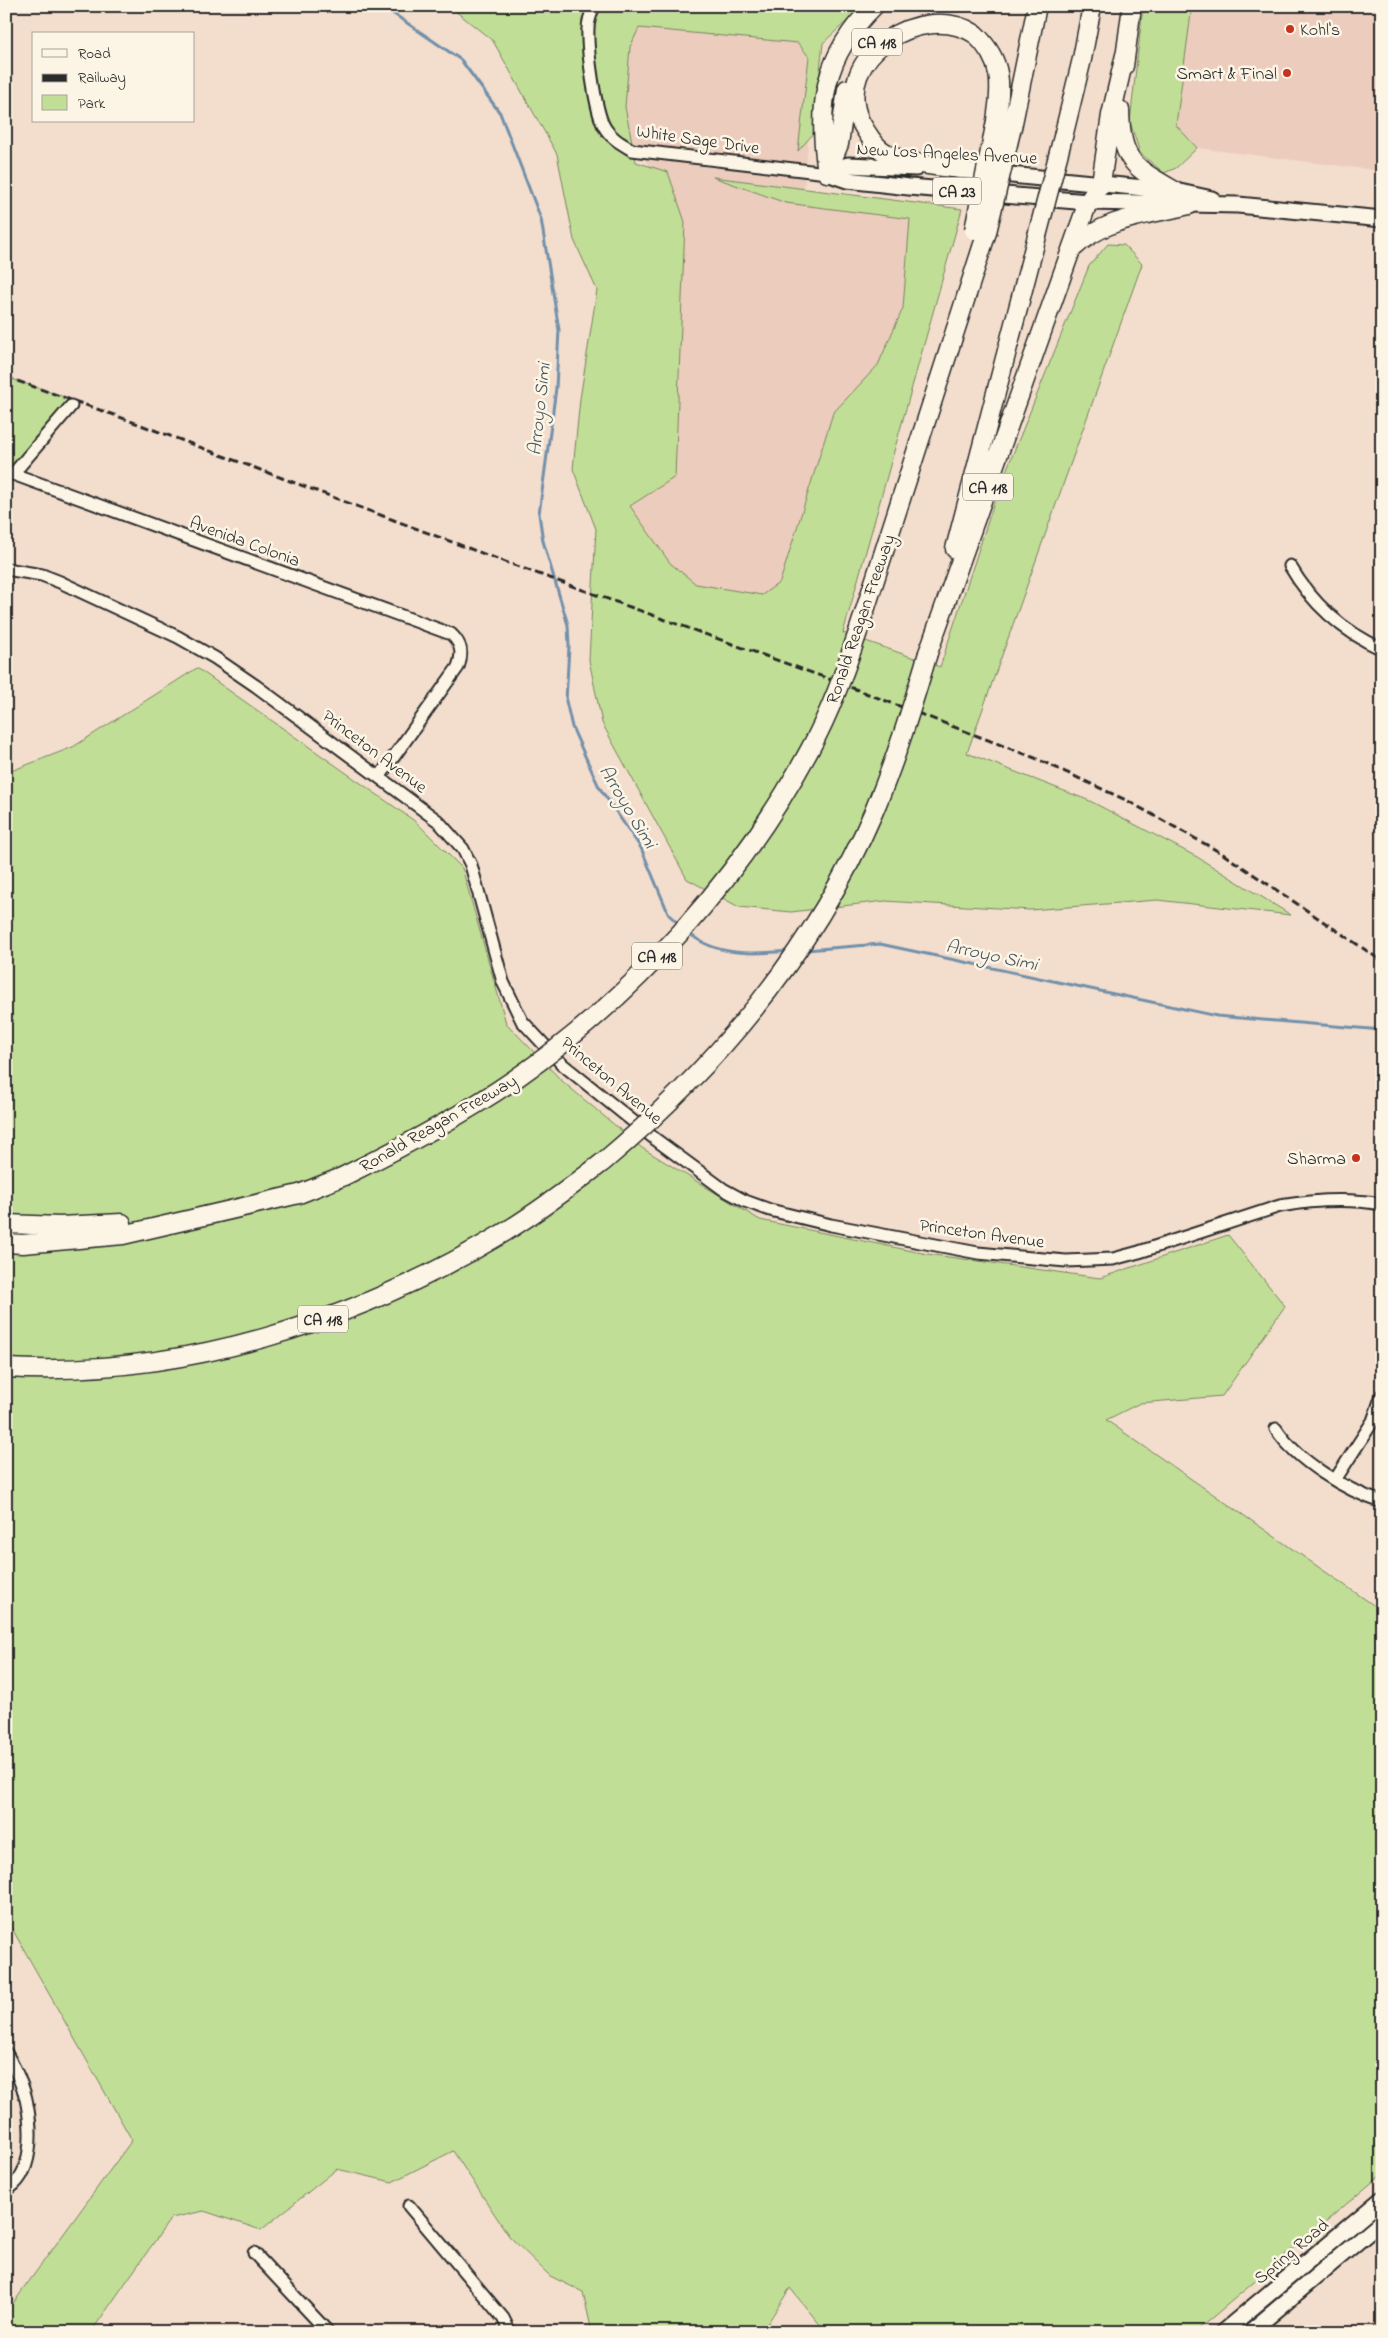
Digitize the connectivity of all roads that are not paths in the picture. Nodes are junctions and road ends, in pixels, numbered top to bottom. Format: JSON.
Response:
{"nodes":[{"id":1,"x":594,"y":6,"type":"edge"},
{"id":2,"x":874,"y":6,"type":"edge"},
{"id":3,"x":1037,"y":6,"type":"edge"},
{"id":4,"x":1092,"y":6,"type":"edge"},
{"id":5,"x":1132,"y":6,"type":"edge"},
{"id":6,"x":1125,"y":55,"type":"junction"},
{"id":7,"x":865,"y":58,"type":"junction"},
{"id":8,"x":1004,"y":122,"type":"junction"},
{"id":9,"x":960,"y":169,"type":"junction"},
{"id":10,"x":827,"y":173,"type":"junction"},
{"id":11,"x":1101,"y":183,"type":"junction"},
{"id":12,"x":1175,"y":191,"type":"junction"},
{"id":13,"x":1088,"y":202,"type":"junction"},
{"id":14,"x":1238,"y":205,"type":"junction"},
{"id":15,"x":1189,"y":206,"type":"junction"},
{"id":16,"x":1382,"y":219,"type":"edge"},
{"id":17,"x":1072,"y":249,"type":"junction"},
{"id":18,"x":71,"y":406,"type":"dead end"},
{"id":19,"x":10,"y":474,"type":"edge"},
{"id":20,"x":1290,"y":566,"type":"dead end"},
{"id":21,"x":6,"y":569,"type":"edge"},
{"id":22,"x":1382,"y":649,"type":"edge"},
{"id":23,"x":928,"y":653,"type":"junction"},
{"id":24,"x":380,"y":776,"type":"junction"},
{"id":25,"x":1382,"y":1204,"type":"edge"},
{"id":26,"x":6,"y":1224,"type":"edge"},
{"id":27,"x":162,"y":1225,"type":"junction"},
{"id":28,"x":6,"y":1243,"type":"edge"},
{"id":29,"x":6,"y":1368,"type":"edge"},
{"id":30,"x":48,"y":1371,"type":"junction"},
{"id":31,"x":6,"y":1374,"type":"edge"},
{"id":32,"x":1382,"y":1395,"type":"edge"},
{"id":33,"x":1276,"y":1429,"type":"dead end"},
{"id":34,"x":1335,"y":1480,"type":"junction"},
{"id":35,"x":1382,"y":1502,"type":"edge"},
{"id":36,"x":6,"y":2053,"type":"edge"},
{"id":37,"x":6,"y":2190,"type":"edge"},
{"id":38,"x":1382,"y":2199,"type":"edge"},
{"id":39,"x":409,"y":2206,"type":"dead end"},
{"id":40,"x":1382,"y":2221,"type":"edge"},
{"id":41,"x":254,"y":2253,"type":"dead end"},
{"id":42,"x":328,"y":2332,"type":"edge"},
{"id":43,"x":510,"y":2332,"type":"edge"},
{"id":44,"x":1224,"y":2332,"type":"edge"},
{"id":45,"x":1250,"y":2332,"type":"edge"}],
"edges":[{"from":1,"to":10,"type":"street","name":"White Sage Drive"},
{"from":2,"to":10,"type":"highway"},
{"from":3,"to":8,"type":"highway"},
{"from":4,"to":23,"type":"highway","bridge":true},
{"from":5,"to":6,"type":"highway","number":"CA 23"},
{"from":6,"to":11,"type":"highway"},
{"from":6,"to":12,"type":"highway","number":"CA 23"},
{"from":7,"to":8,"type":"highway","number":"CA 118"},
{"from":7,"to":9,"type":"highway","number":"CA 118"},
{"from":7,"to":10,"type":"highway"},
{"from":8,"to":27,"type":"highway","name":"Ronald Reagan Freeway","number":"CA 118","bridge":true},
{"from":9,"to":10,"type":"main road","name":"New Los Angeles Avenue"},
{"from":9,"to":11,"type":"main road","name":"New Los Angeles Avenue","number":"CA 118"},
{"from":10,"to":13,"type":"main road","name":"New Los Angeles Avenue","number":"CA 23"},
{"from":11,"to":12,"type":"main road","name":"New Los Angeles Avenue","number":"CA 118"},
{"from":11,"to":13,"type":"highway"},
{"from":12,"to":14,"type":"main road","name":"New Los Angeles Avenue","number":"CA 23"},
{"from":13,"to":15,"type":"main road","name":"New Los Angeles Avenue","number":"CA 23"},
{"from":13,"to":17,"type":"highway"},
{"from":14,"to":15,"type":"main road","name":"New Los Angeles Avenue","number":"CA 23"},
{"from":14,"to":16,"type":"main road","name":"New Los Angeles Avenue","number":"CA 23"},
{"from":15,"to":17,"type":"highway","number":"CA 118"},
{"from":17,"to":23,"type":"highway","number":"CA 118"},
{"from":18,"to":19,"type":"street"},
{"from":19,"to":24,"type":"street","name":"Avenida Colonia"},
{"from":20,"to":22,"type":"street"},
{"from":21,"to":24,"type":"street","name":"Princeton Avenue"},
{"from":23,"to":30,"type":"highway","number":"CA 118","bridge":true},
{"from":24,"to":25,"type":"street","name":"Princeton Avenue"},
{"from":26,"to":27,"type":"highway"},
{"from":27,"to":28,"type":"highway","name":"Ronald Reagan Freeway","number":"CA 118"},
{"from":29,"to":30,"type":"highway","number":"CA 118"},
{"from":30,"to":31,"type":"highway"},
{"from":32,"to":34,"type":"street"},
{"from":33,"to":34,"type":"street"},
{"from":34,"to":35,"type":"street"},
{"from":36,"to":37,"type":"street"},
{"from":38,"to":44,"type":"main road","name":"Spring Road"},
{"from":39,"to":43,"type":"street"},
{"from":40,"to":45,"type":"main road","name":"Spring Road"},
{"from":41,"to":42,"type":"street"}]}
